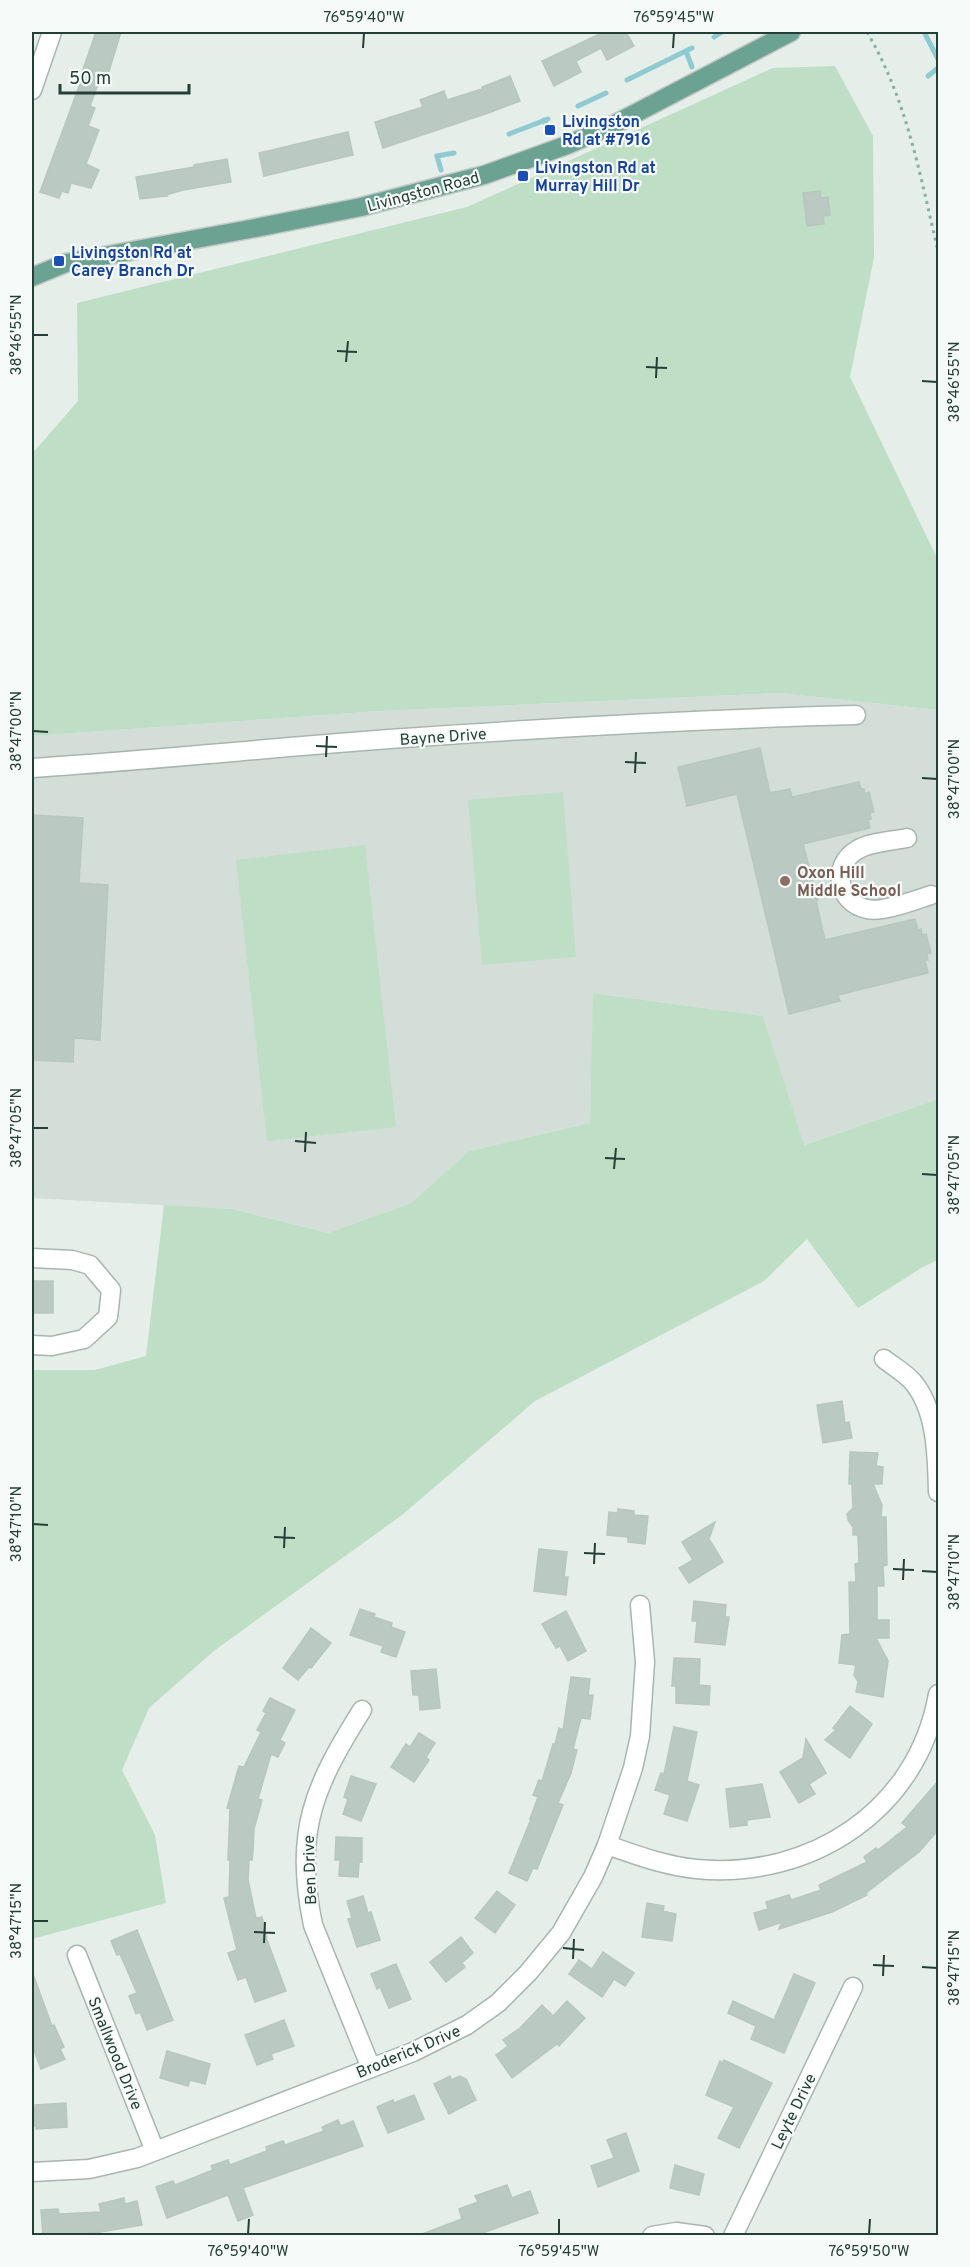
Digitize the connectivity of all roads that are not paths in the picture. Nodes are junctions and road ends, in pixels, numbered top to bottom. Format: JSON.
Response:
{"nodes":[{"id":1,"x":52,"y":32,"type":"edge"},
{"id":2,"x":791,"y":32,"type":"edge"},
{"id":3,"x":32,"y":90,"type":"edge"},
{"id":4,"x":36,"y":271,"type":"edge"},
{"id":5,"x":856,"y":715,"type":"dead end"},
{"id":6,"x":32,"y":768,"type":"edge"},
{"id":7,"x":907,"y":838,"type":"dead end"},
{"id":8,"x":931,"y":896,"type":"dead end"},
{"id":9,"x":32,"y":1258,"type":"edge"},
{"id":10,"x":32,"y":1345,"type":"edge"},
{"id":11,"x":884,"y":1359,"type":"dead end"},
{"id":12,"x":939,"y":1492,"type":"edge"},
{"id":13,"x":640,"y":1605,"type":"dead end"},
{"id":14,"x":939,"y":1694,"type":"edge"},
{"id":15,"x":362,"y":1710,"type":"dead end"},
{"id":16,"x":607,"y":1845,"type":"junction"},
{"id":17,"x":77,"y":1955,"type":"dead end"},
{"id":18,"x":853,"y":1987,"type":"dead end"},
{"id":19,"x":371,"y":2068,"type":"junction"},
{"id":20,"x":155,"y":2151,"type":"junction"},
{"id":21,"x":32,"y":2172,"type":"edge"},
{"id":22,"x":652,"y":2235,"type":"edge"},
{"id":23,"x":705,"y":2235,"type":"edge"},
{"id":24,"x":733,"y":2235,"type":"edge"}],
"edges":[{"from":1,"to":3,"type":"street"},
{"from":2,"to":4,"type":"main road","name":"Livingston Road"},
{"from":5,"to":6,"type":"street","name":"Bayne Drive"},
{"from":7,"to":8,"type":"street"},
{"from":9,"to":10,"type":"street"},
{"from":11,"to":12,"type":"street"},
{"from":13,"to":16,"type":"street","name":"Broderick Drive"},
{"from":14,"to":16,"type":"street"},
{"from":15,"to":19,"type":"street","name":"Ben Drive"},
{"from":16,"to":19,"type":"street","name":"Broderick Drive"},
{"from":17,"to":20,"type":"street","name":"Smallwood Drive"},
{"from":18,"to":24,"type":"street","name":"Leyte Drive"},
{"from":19,"to":20,"type":"street","name":"Broderick Drive"},
{"from":20,"to":21,"type":"street","name":"Broderick Drive"},
{"from":22,"to":23,"type":"street"}]}
